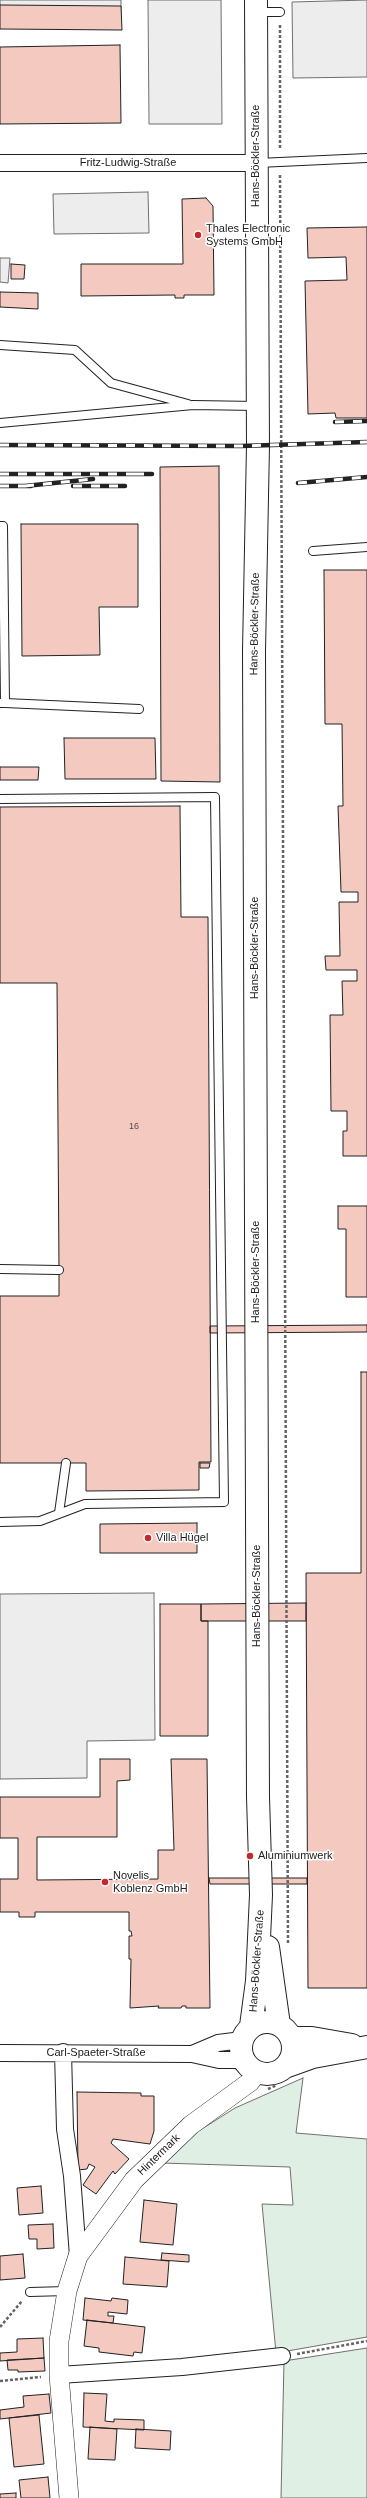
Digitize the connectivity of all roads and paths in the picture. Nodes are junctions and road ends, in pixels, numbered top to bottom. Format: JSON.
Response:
{"nodes":[{"id":1,"x":256,"y":6,"type":"edge"},
{"id":2,"x":280,"y":12,"type":"joint"},
{"id":3,"x":367,"y":158,"type":"edge"},
{"id":4,"x":280,"y":162,"type":"junction"},
{"id":5,"x":0,"y":163,"type":"edge"},
{"id":6,"x":256,"y":163,"type":"junction"},
{"id":7,"x":0,"y":345,"type":"edge"},
{"id":8,"x":193,"y":405,"type":"junction"},
{"id":9,"x":258,"y":406,"type":"junction"},
{"id":10,"x":0,"y":423,"type":"edge"},
{"id":11,"x":0,"y":526,"type":"edge"},
{"id":12,"x":367,"y":547,"type":"edge"},
{"id":13,"x":313,"y":551,"type":"dead end"},
{"id":14,"x":2,"y":703,"type":"edge"},
{"id":15,"x":139,"y":708,"type":"dead end"},
{"id":16,"x":0,"y":799,"type":"edge"},
{"id":17,"x":0,"y":1269,"type":"edge"},
{"id":18,"x":59,"y":1270,"type":"dead end"},
{"id":19,"x":66,"y":1463,"type":"dead end"},
{"id":20,"x":59,"y":1513,"type":"junction"},
{"id":21,"x":0,"y":1522,"type":"edge"},
{"id":22,"x":261,"y":1895,"type":"junction"},
{"id":23,"x":288,"y":1948,"type":"dead end"},
{"id":24,"x":285,"y":2031,"type":"junction"},
{"id":25,"x":366,"y":2047,"type":"edge"},
{"id":26,"x":248,"y":2050,"type":"junction"},
{"id":27,"x":63,"y":2052,"type":"junction"},
{"id":28,"x":0,"y":2053,"type":"edge"},
{"id":29,"x":285,"y":2067,"type":"junction"},
{"id":30,"x":78,"y":2256,"type":"junction"},
{"id":31,"x":67,"y":2291,"type":"junction"},
{"id":32,"x":30,"y":2292,"type":"joint"},
{"id":33,"x":0,"y":2327,"type":"edge"},
{"id":34,"x":367,"y":2341,"type":"edge"},
{"id":35,"x":282,"y":2356,"type":"joint"},
{"id":36,"x":59,"y":2375,"type":"junction"},
{"id":37,"x":0,"y":2381,"type":"edge"},
{"id":38,"x":69,"y":2498,"type":"edge"}],
"edges":[{"from":1,"to":2,"type":"lane"},
{"from":1,"to":6,"type":"main road","name":"Hans-Böckler-Straße"},
{"from":2,"to":4,"type":"path"},
{"from":3,"to":4,"type":"lane"},
{"from":4,"to":6,"type":"lane"},
{"from":4,"to":23,"type":"path"},
{"from":5,"to":6,"type":"street","name":"Fritz-Ludwig-Straße"},
{"from":6,"to":9,"type":"main road","name":"Hans-Böckler-Straße"},
{"from":7,"to":8,"type":"lane"},
{"from":8,"to":9,"type":"lane"},
{"from":8,"to":10,"type":"lane"},
{"from":9,"to":22,"type":"main road","name":"Hans-Böckler-Straße"},
{"from":11,"to":14,"type":"lane"},
{"from":12,"to":13,"type":"lane"},
{"from":14,"to":15,"type":"lane"},
{"from":16,"to":20,"type":"lane"},
{"from":17,"to":18,"type":"lane"},
{"from":19,"to":20,"type":"lane"},
{"from":20,"to":21,"type":"lane"},
{"from":22,"to":24,"type":"main road","name":"Hans-Böckler-Straße"},
{"from":22,"to":26,"type":"main road","name":"Hans-Böckler-Straße"},
{"from":24,"to":25,"type":"main road","name":"Carl-Spaeter-Straße"},
{"from":24,"to":26,"type":"main road","name":"Carl-Spaeter-Straße"},
{"from":24,"to":29,"type":"main road"},
{"from":25,"to":29,"type":"main road","name":"Carl-Spaeter-Straße"},
{"from":26,"to":27,"type":"street","name":"Carl-Spaeter-Straße"},
{"from":26,"to":29,"type":"main road","name":"Carl-Spaeter-Straße"},
{"from":26,"to":30,"type":"street","name":"Hintermark"},
{"from":27,"to":28,"type":"street","name":"Carl-Spaeter-Straße"},
{"from":27,"to":30,"type":"street","name":"Hintermark"},
{"from":30,"to":31,"type":"street","name":"Hintermark"},
{"from":31,"to":32,"type":"lane"},
{"from":31,"to":36,"type":"street","name":"Hintermark"},
{"from":32,"to":33,"type":"path"},
{"from":34,"to":35,"type":"path"},
{"from":35,"to":36,"type":"street"},
{"from":36,"to":37,"type":"path"},
{"from":36,"to":38,"type":"street","name":"Hintermark"}]}
